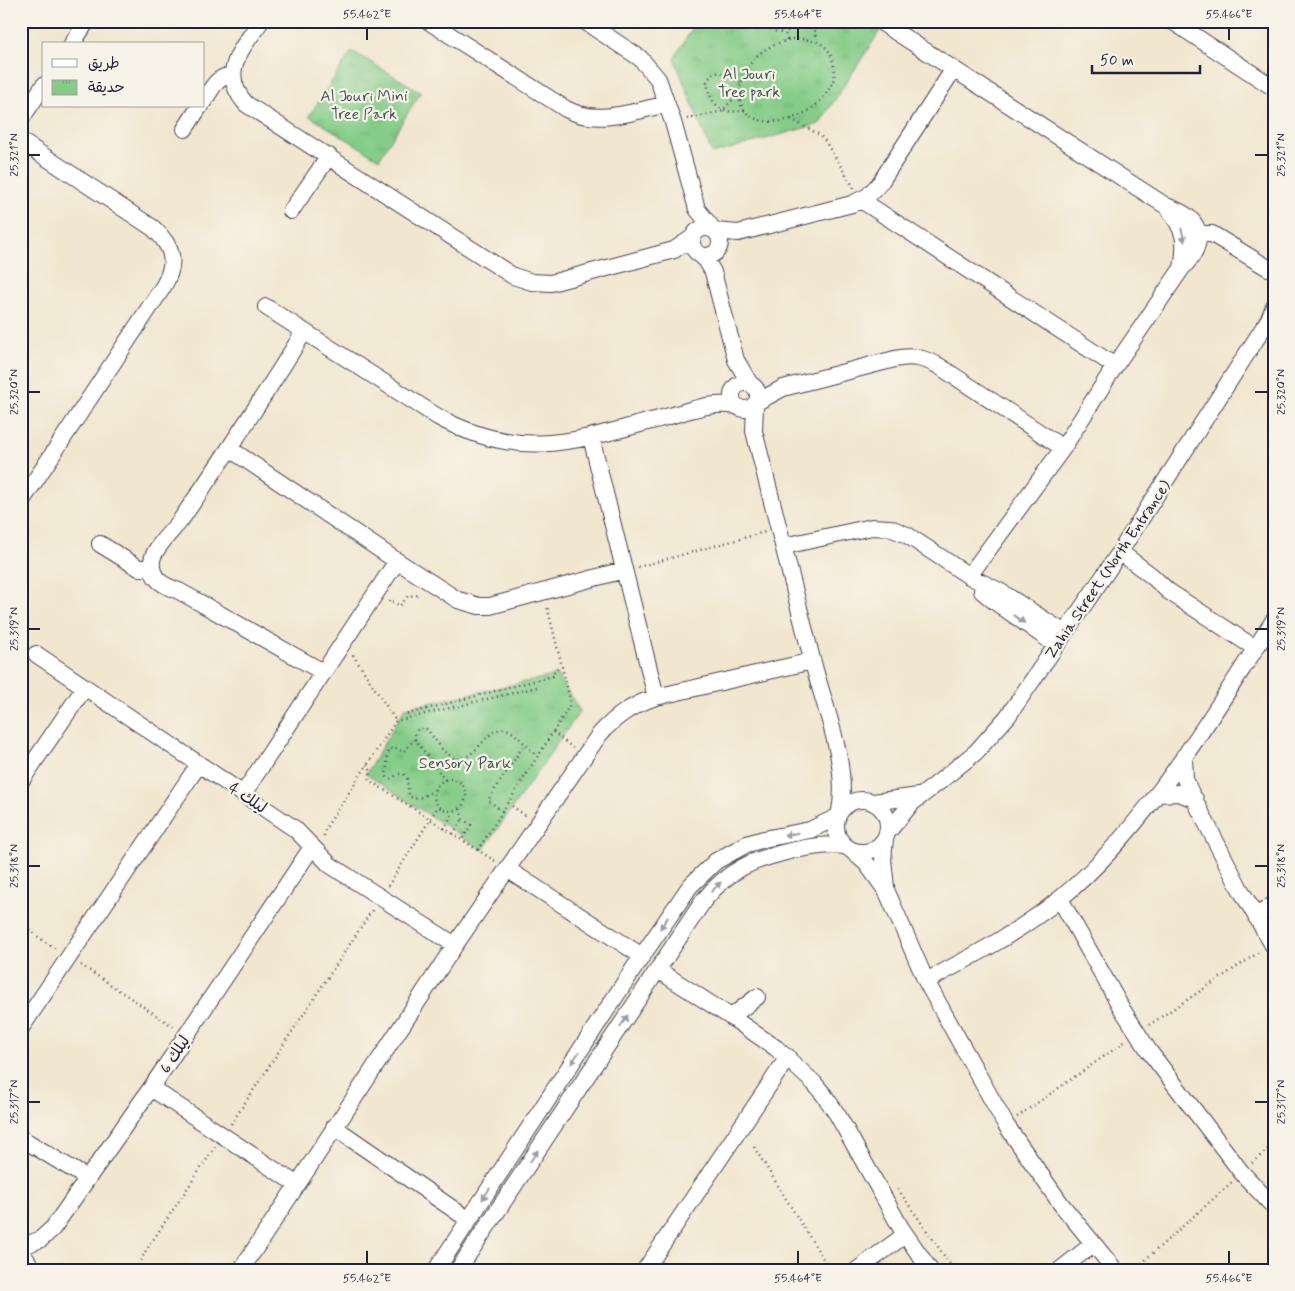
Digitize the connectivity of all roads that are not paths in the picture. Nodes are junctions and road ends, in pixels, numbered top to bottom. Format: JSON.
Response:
{"nodes":[{"id":1,"x":87,"y":21,"type":"edge"},
{"id":2,"x":261,"y":21,"type":"edge"},
{"id":3,"x":428,"y":21,"type":"edge"},
{"id":4,"x":584,"y":21,"type":"edge"},
{"id":5,"x":879,"y":21,"type":"edge"},
{"id":6,"x":1172,"y":21,"type":"edge"},
{"id":7,"x":73,"y":42,"type":"edge"},
{"id":8,"x":953,"y":70,"type":"junction"},
{"id":9,"x":232,"y":76,"type":"junction"},
{"id":10,"x":42,"y":88,"type":"edge"},
{"id":11,"x":1274,"y":88,"type":"edge"},
{"id":12,"x":205,"y":100,"type":"edge"},
{"id":13,"x":667,"y":104,"type":"junction"},
{"id":14,"x":199,"y":108,"type":"edge"},
{"id":15,"x":21,"y":119,"type":"edge"},
{"id":16,"x":185,"y":129,"type":"dead end"},
{"id":17,"x":21,"y":141,"type":"edge"},
{"id":18,"x":329,"y":156,"type":"junction"},
{"id":19,"x":861,"y":200,"type":"junction"},
{"id":20,"x":1166,"y":206,"type":"junction"},
{"id":21,"x":697,"y":209,"type":"junction"},
{"id":22,"x":291,"y":211,"type":"dead end"},
{"id":23,"x":1198,"y":234,"type":"junction"},
{"id":24,"x":716,"y":239,"type":"junction"},
{"id":25,"x":695,"y":245,"type":"junction"},
{"id":26,"x":1182,"y":268,"type":"junction"},
{"id":27,"x":1268,"y":268,"type":"dead end"},
{"id":28,"x":714,"y":272,"type":"junction"},
{"id":29,"x":266,"y":307,"type":"dead end"},
{"id":30,"x":1272,"y":314,"type":"edge"},
{"id":31,"x":304,"y":332,"type":"junction"},
{"id":32,"x":1115,"y":366,"type":"junction"},
{"id":33,"x":745,"y":396,"type":"junction"},
{"id":34,"x":590,"y":437,"type":"junction"},
{"id":35,"x":1063,"y":448,"type":"junction"},
{"id":36,"x":230,"y":449,"type":"junction"},
{"id":37,"x":21,"y":502,"type":"edge"},
{"id":38,"x":170,"y":535,"type":"junction"},
{"id":39,"x":100,"y":544,"type":"dead end"},
{"id":40,"x":784,"y":546,"type":"junction"},
{"id":41,"x":1117,"y":557,"type":"junction"},
{"id":42,"x":396,"y":561,"type":"junction"},
{"id":43,"x":152,"y":568,"type":"junction"},
{"id":44,"x":624,"y":570,"type":"junction"},
{"id":45,"x":969,"y":576,"type":"junction"},
{"id":46,"x":179,"y":591,"type":"junction"},
{"id":47,"x":1274,"y":620,"type":"edge"},
{"id":48,"x":1061,"y":639,"type":"junction"},
{"id":49,"x":1255,"y":648,"type":"junction"},
{"id":50,"x":36,"y":654,"type":"dead end"},
{"id":51,"x":812,"y":661,"type":"junction"},
{"id":52,"x":323,"y":672,"type":"junction"},
{"id":53,"x":85,"y":687,"type":"junction"},
{"id":54,"x":656,"y":697,"type":"junction"},
{"id":55,"x":1184,"y":756,"type":"junction"},
{"id":56,"x":199,"y":764,"type":"junction"},
{"id":57,"x":841,"y":765,"type":"junction"},
{"id":58,"x":21,"y":781,"type":"edge"},
{"id":59,"x":244,"y":794,"type":"junction"},
{"id":60,"x":1157,"y":794,"type":"junction"},
{"id":61,"x":919,"y":796,"type":"junction"},
{"id":62,"x":1195,"y":799,"type":"junction"},
{"id":63,"x":871,"y":801,"type":"junction"},
{"id":64,"x":838,"y":814,"type":"junction"},
{"id":65,"x":886,"y":836,"type":"junction"},
{"id":66,"x":318,"y":844,"type":"junction"},
{"id":67,"x":847,"y":848,"type":"junction"},
{"id":68,"x":507,"y":869,"type":"junction"},
{"id":69,"x":887,"y":892,"type":"junction"},
{"id":70,"x":1060,"y":899,"type":"junction"},
{"id":71,"x":1274,"y":904,"type":"edge"},
{"id":72,"x":1256,"y":917,"type":"junction"},
{"id":73,"x":455,"y":945,"type":"junction"},
{"id":74,"x":1274,"y":947,"type":"edge"},
{"id":75,"x":642,"y":956,"type":"junction"},
{"id":76,"x":658,"y":970,"type":"junction"},
{"id":77,"x":926,"y":981,"type":"junction"},
{"id":78,"x":619,"y":990,"type":"junction"},
{"id":79,"x":757,"y":996,"type":"dead end"},
{"id":80,"x":637,"y":1003,"type":"junction"},
{"id":81,"x":731,"y":1017,"type":"junction"},
{"id":82,"x":21,"y":1028,"type":"edge"},
{"id":83,"x":788,"y":1057,"type":"junction"},
{"id":84,"x":151,"y":1088,"type":"junction"},
{"id":85,"x":334,"y":1127,"type":"junction"},
{"id":86,"x":21,"y":1138,"type":"edge"},
{"id":87,"x":87,"y":1178,"type":"junction"},
{"id":88,"x":296,"y":1184,"type":"junction"},
{"id":89,"x":1274,"y":1207,"type":"edge"},
{"id":90,"x":469,"y":1220,"type":"junction"},
{"id":91,"x":905,"y":1235,"type":"junction"},
{"id":92,"x":1093,"y":1244,"type":"junction"},
{"id":93,"x":21,"y":1249,"type":"edge"},
{"id":94,"x":33,"y":1270,"type":"edge"},
{"id":95,"x":241,"y":1270,"type":"edge"},
{"id":96,"x":436,"y":1270,"type":"edge"},
{"id":97,"x":458,"y":1270,"type":"edge"},
{"id":98,"x":645,"y":1270,"type":"edge"},
{"id":99,"x":857,"y":1270,"type":"edge"},
{"id":100,"x":930,"y":1270,"type":"edge"},
{"id":101,"x":1060,"y":1270,"type":"edge"},
{"id":102,"x":1115,"y":1270,"type":"edge"}],
"edges":[{"from":1,"to":7,"type":"street"},
{"from":2,"to":9,"type":"street"},
{"from":3,"to":13,"type":"street"},
{"from":4,"to":13,"type":"street"},
{"from":5,"to":8,"type":"street"},
{"from":6,"to":11,"type":"street"},
{"from":8,"to":19,"type":"street"},
{"from":8,"to":20,"type":"street"},
{"from":9,"to":12,"type":"street"},
{"from":9,"to":18,"type":"street"},
{"from":10,"to":15,"type":"street"},
{"from":13,"to":21,"type":"street"},
{"from":14,"to":16,"type":"street"},
{"from":17,"to":37,"type":"street"},
{"from":18,"to":22,"type":"street"},
{"from":18,"to":25,"type":"street"},
{"from":19,"to":24,"type":"street"},
{"from":19,"to":32,"type":"street"},
{"from":20,"to":23,"type":"street"},
{"from":20,"to":26,"type":"street","one_way":true},
{"from":21,"to":24,"type":"street"},
{"from":21,"to":25,"type":"street"},
{"from":23,"to":26,"type":"street"},
{"from":23,"to":27,"type":"street"},
{"from":24,"to":25,"type":"street"},
{"from":24,"to":25,"type":"street"},
{"from":24,"to":28,"type":"street"},
{"from":25,"to":28,"type":"street"},
{"from":26,"to":32,"type":"street"},
{"from":28,"to":33,"type":"street"},
{"from":29,"to":31,"type":"street"},
{"from":30,"to":41,"type":"street","name":"Zahia Street (North Entrance)"},
{"from":31,"to":34,"type":"street"},
{"from":31,"to":36,"type":"street"},
{"from":32,"to":35,"type":"street"},
{"from":33,"to":34,"type":"street"},
{"from":33,"to":35,"type":"street"},
{"from":33,"to":40,"type":"street"},
{"from":34,"to":44,"type":"street"},
{"from":35,"to":45,"type":"street"},
{"from":36,"to":38,"type":"street"},
{"from":36,"to":42,"type":"street"},
{"from":38,"to":43,"type":"street"},
{"from":38,"to":46,"type":"street"},
{"from":39,"to":43,"type":"street"},
{"from":40,"to":45,"type":"street"},
{"from":40,"to":51,"type":"street"},
{"from":41,"to":48,"type":"street","name":"Zahia Street (North Entrance)"},
{"from":41,"to":49,"type":"street"},
{"from":42,"to":44,"type":"street"},
{"from":42,"to":52,"type":"street"},
{"from":43,"to":46,"type":"street"},
{"from":44,"to":54,"type":"street"},
{"from":45,"to":48,"type":"street"},
{"from":46,"to":52,"type":"street"},
{"from":47,"to":49,"type":"street"},
{"from":48,"to":61,"type":"street","name":"Zahia Street (North Entrance)"},
{"from":49,"to":55,"type":"street"},
{"from":50,"to":53,"type":"street","name":"ليلك 4"},
{"from":51,"to":54,"type":"street"},
{"from":51,"to":57,"type":"street"},
{"from":52,"to":59,"type":"street"},
{"from":53,"to":56,"type":"street","name":"ليلك 4"},
{"from":53,"to":58,"type":"street"},
{"from":54,"to":68,"type":"street"},
{"from":55,"to":60,"type":"street"},
{"from":55,"to":62,"type":"street"},
{"from":56,"to":59,"type":"street","name":"ليلك 4"},
{"from":56,"to":82,"type":"street"},
{"from":57,"to":63,"type":"street"},
{"from":57,"to":64,"type":"street"},
{"from":59,"to":66,"type":"street","name":"ليلك 4"},
{"from":60,"to":62,"type":"street"},
{"from":60,"to":70,"type":"street"},
{"from":61,"to":63,"type":"street"},
{"from":61,"to":65,"type":"street","name":"Zahia Street (North Entrance)"},
{"from":62,"to":72,"type":"street"},
{"from":63,"to":64,"type":"street"},
{"from":63,"to":65,"type":"street"},
{"from":64,"to":67,"type":"street"},
{"from":64,"to":75,"type":"street","one_way":true},
{"from":65,"to":67,"type":"street"},
{"from":65,"to":69,"type":"street"},
{"from":66,"to":73,"type":"street","name":"ليلك 4"},
{"from":66,"to":84,"type":"street","name":"ليلك 6"},
{"from":67,"to":69,"type":"street"},
{"from":76,"to":67,"type":"street","one_way":true},
{"from":68,"to":73,"type":"street"},
{"from":68,"to":75,"type":"street"},
{"from":69,"to":77,"type":"street"},
{"from":70,"to":77,"type":"street"},
{"from":70,"to":89,"type":"street"},
{"from":71,"to":72,"type":"street"},
{"from":72,"to":74,"type":"street"},
{"from":73,"to":85,"type":"street"},
{"from":75,"to":78,"type":"street"},
{"from":76,"to":80,"type":"street"},
{"from":76,"to":81,"type":"street"},
{"from":77,"to":92,"type":"street"},
{"from":78,"to":80,"type":"street"},
{"from":78,"to":90,"type":"street","one_way":true},
{"from":79,"to":81,"type":"street"},
{"from":97,"to":80,"type":"street","one_way":true},
{"from":81,"to":83,"type":"street"},
{"from":83,"to":91,"type":"street"},
{"from":83,"to":98,"type":"street"},
{"from":84,"to":87,"type":"street","name":"ليلك 6"},
{"from":84,"to":88,"type":"street"},
{"from":85,"to":88,"type":"street"},
{"from":85,"to":90,"type":"street"},
{"from":86,"to":87,"type":"street"},
{"from":87,"to":93,"type":"street","name":"ليلك 6"},
{"from":88,"to":95,"type":"street"},
{"from":90,"to":96,"type":"street"},
{"from":91,"to":99,"type":"street"},
{"from":91,"to":100,"type":"street"},
{"from":92,"to":101,"type":"street"},
{"from":92,"to":102,"type":"street"},
{"from":93,"to":94,"type":"street"}]}
